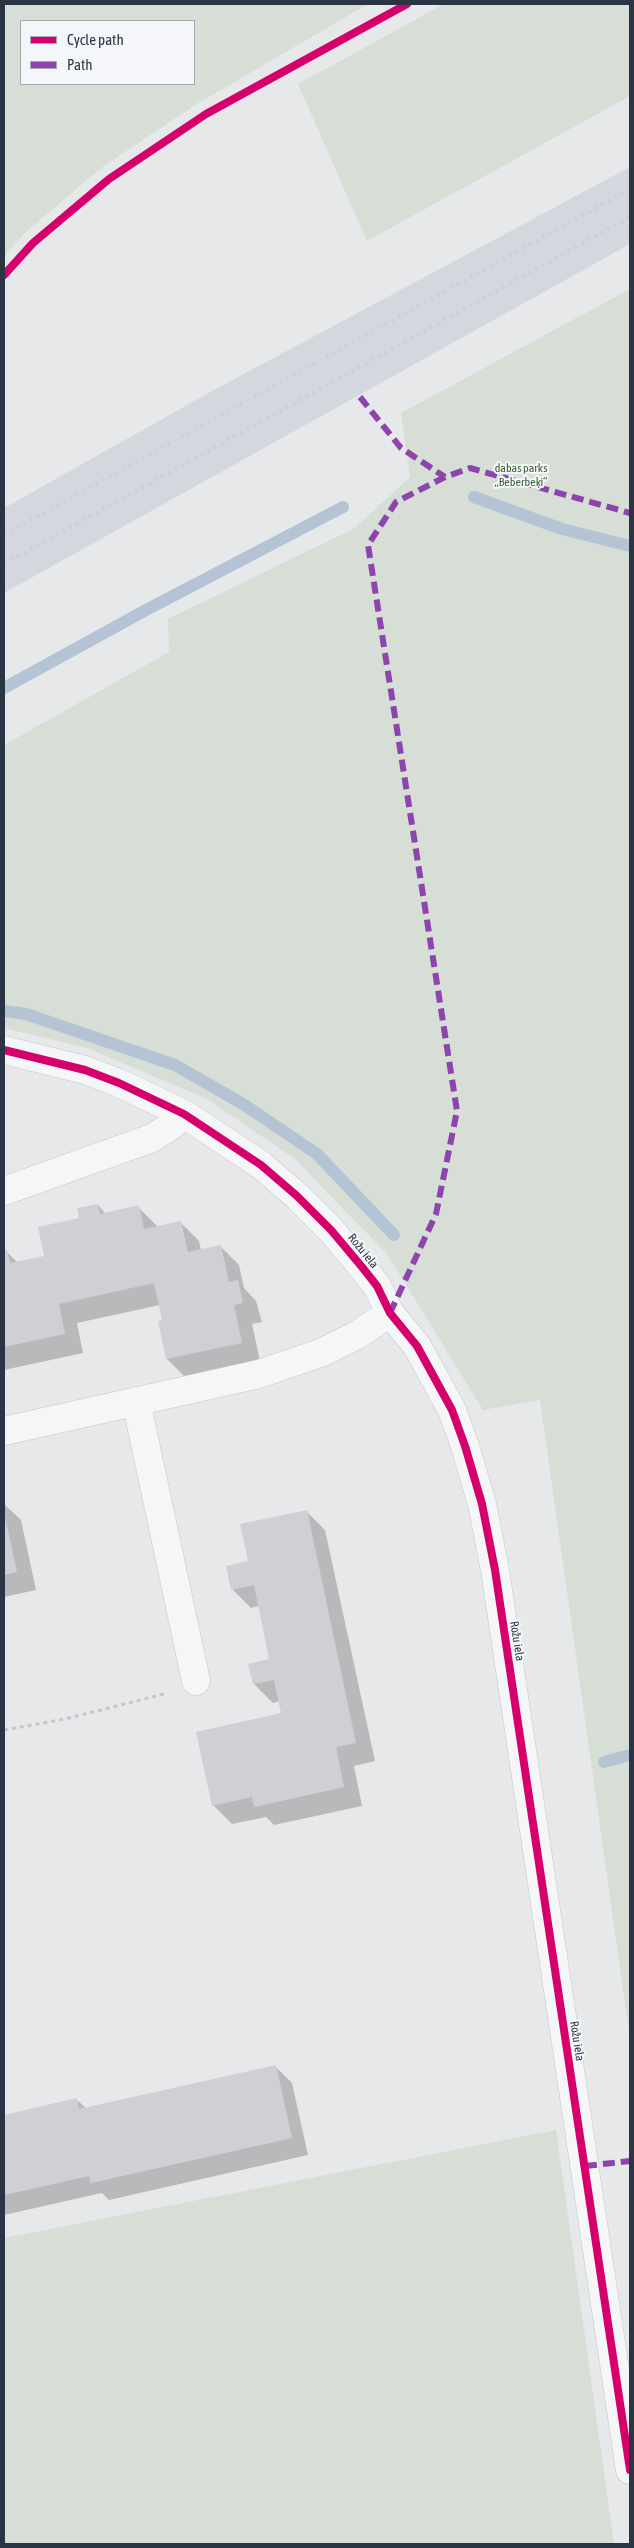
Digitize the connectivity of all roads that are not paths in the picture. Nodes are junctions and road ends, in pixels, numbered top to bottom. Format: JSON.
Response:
{"nodes":[{"id":1,"x":4,"y":1050,"type":"edge"},
{"id":2,"x":184,"y":1114,"type":"junction"},
{"id":3,"x":4,"y":1191,"type":"edge"},
{"id":4,"x":390,"y":1313,"type":"junction"},
{"id":5,"x":136,"y":1401,"type":"junction"},
{"id":6,"x":4,"y":1431,"type":"edge"},
{"id":7,"x":196,"y":1681,"type":"road end"},
{"id":8,"x":630,"y":2470,"type":"edge"}],
"edges":[{"from":1,"to":2,"type":"street","name":"Rožu iela"},
{"from":2,"to":3,"type":"street"},
{"from":2,"to":4,"type":"street","name":"Rožu iela"},
{"from":4,"to":5,"type":"street"},
{"from":4,"to":8,"type":"street","name":"Rožu iela"},
{"from":5,"to":6,"type":"street"},
{"from":5,"to":7,"type":"street"}]}
